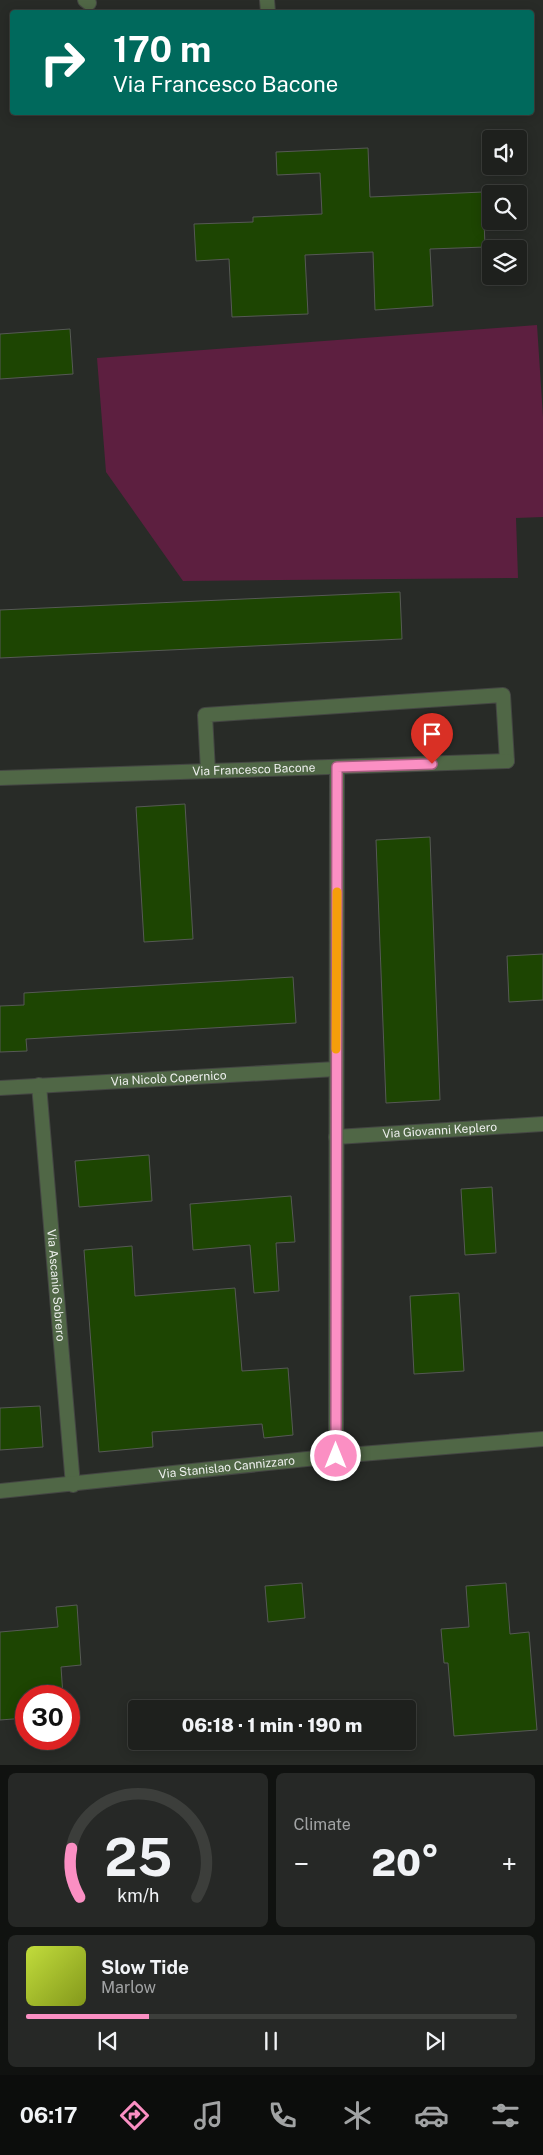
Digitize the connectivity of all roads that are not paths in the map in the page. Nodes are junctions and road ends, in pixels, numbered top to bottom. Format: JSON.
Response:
{"nodes":[{"id":1,"x":337,"y":767,"type":"junction"},
{"id":2,"x":208,"y":771,"type":"junction"},
{"id":3,"x":0,"y":778,"type":"edge"},
{"id":4,"x":336,"y":1069,"type":"junction"},
{"id":5,"x":39,"y":1085,"type":"junction"},
{"id":6,"x":0,"y":1088,"type":"edge"},
{"id":7,"x":543,"y":1124,"type":"edge"},
{"id":8,"x":336,"y":1137,"type":"junction"},
{"id":9,"x":543,"y":1439,"type":"edge"},
{"id":10,"x":336,"y":1456,"type":"junction"},
{"id":11,"x":74,"y":1485,"type":"junction"},
{"id":12,"x":0,"y":1491,"type":"edge"}],
"edges":[{"from":1,"to":2,"type":"street","name":"Via Francesco Bacone"},
{"from":1,"to":2,"type":"street","name":"Via Francesco Bacone"},
{"from":1,"to":4,"type":"street"},
{"from":2,"to":3,"type":"street","name":"Via Francesco Bacone"},
{"from":4,"to":5,"type":"street","name":"Via Nicolò Copernico"},
{"from":4,"to":8,"type":"street"},
{"from":5,"to":6,"type":"street","name":"Via Nicolò Copernico"},
{"from":5,"to":11,"type":"street","name":"Via Ascanio Sobrero"},
{"from":7,"to":8,"type":"street","name":"Via Giovanni Keplero"},
{"from":8,"to":10,"type":"street"},
{"from":9,"to":10,"type":"street","name":"Via Stanislao Cannizzaro"},
{"from":10,"to":11,"type":"street","name":"Via Stanislao Cannizzaro"},
{"from":11,"to":12,"type":"street","name":"Via Stanislao Cannizzaro"}]}
